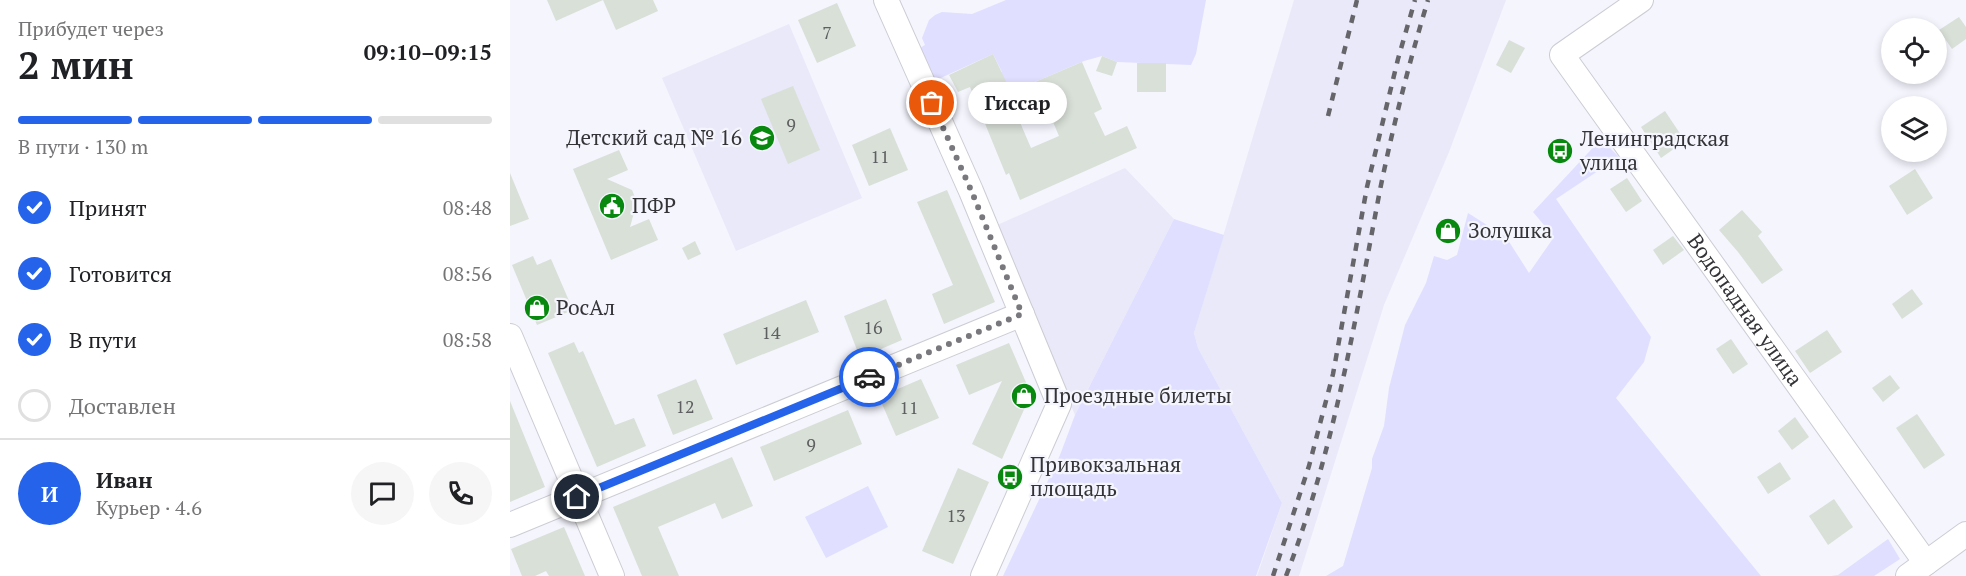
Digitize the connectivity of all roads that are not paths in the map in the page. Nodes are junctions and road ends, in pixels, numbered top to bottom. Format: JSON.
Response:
{"nodes":[{"id":1,"x":886,"y":0,"type":"edge"},
{"id":2,"x":1641,"y":0,"type":"edge"},
{"id":3,"x":1022,"y":314,"type":"junction"},
{"id":4,"x":510,"y":336,"type":"edge"},
{"id":5,"x":577,"y":497,"type":"junction"},
{"id":6,"x":510,"y":525,"type":"edge"},
{"id":7,"x":1966,"y":534,"type":"edge"},
{"id":8,"x":1917,"y":570,"type":"edge"},
{"id":9,"x":612,"y":576,"type":"edge"},
{"id":10,"x":983,"y":576,"type":"edge"}],
"edges":[{"from":1,"to":3,"type":"street"},
{"from":2,"to":8,"type":"street","name":"Водопадная улица"},
{"from":3,"to":5,"type":"street"},
{"from":3,"to":10,"type":"street"},
{"from":4,"to":5,"type":"street"},
{"from":5,"to":6,"type":"street"},
{"from":5,"to":9,"type":"street"},
{"from":7,"to":8,"type":"street"}]}
